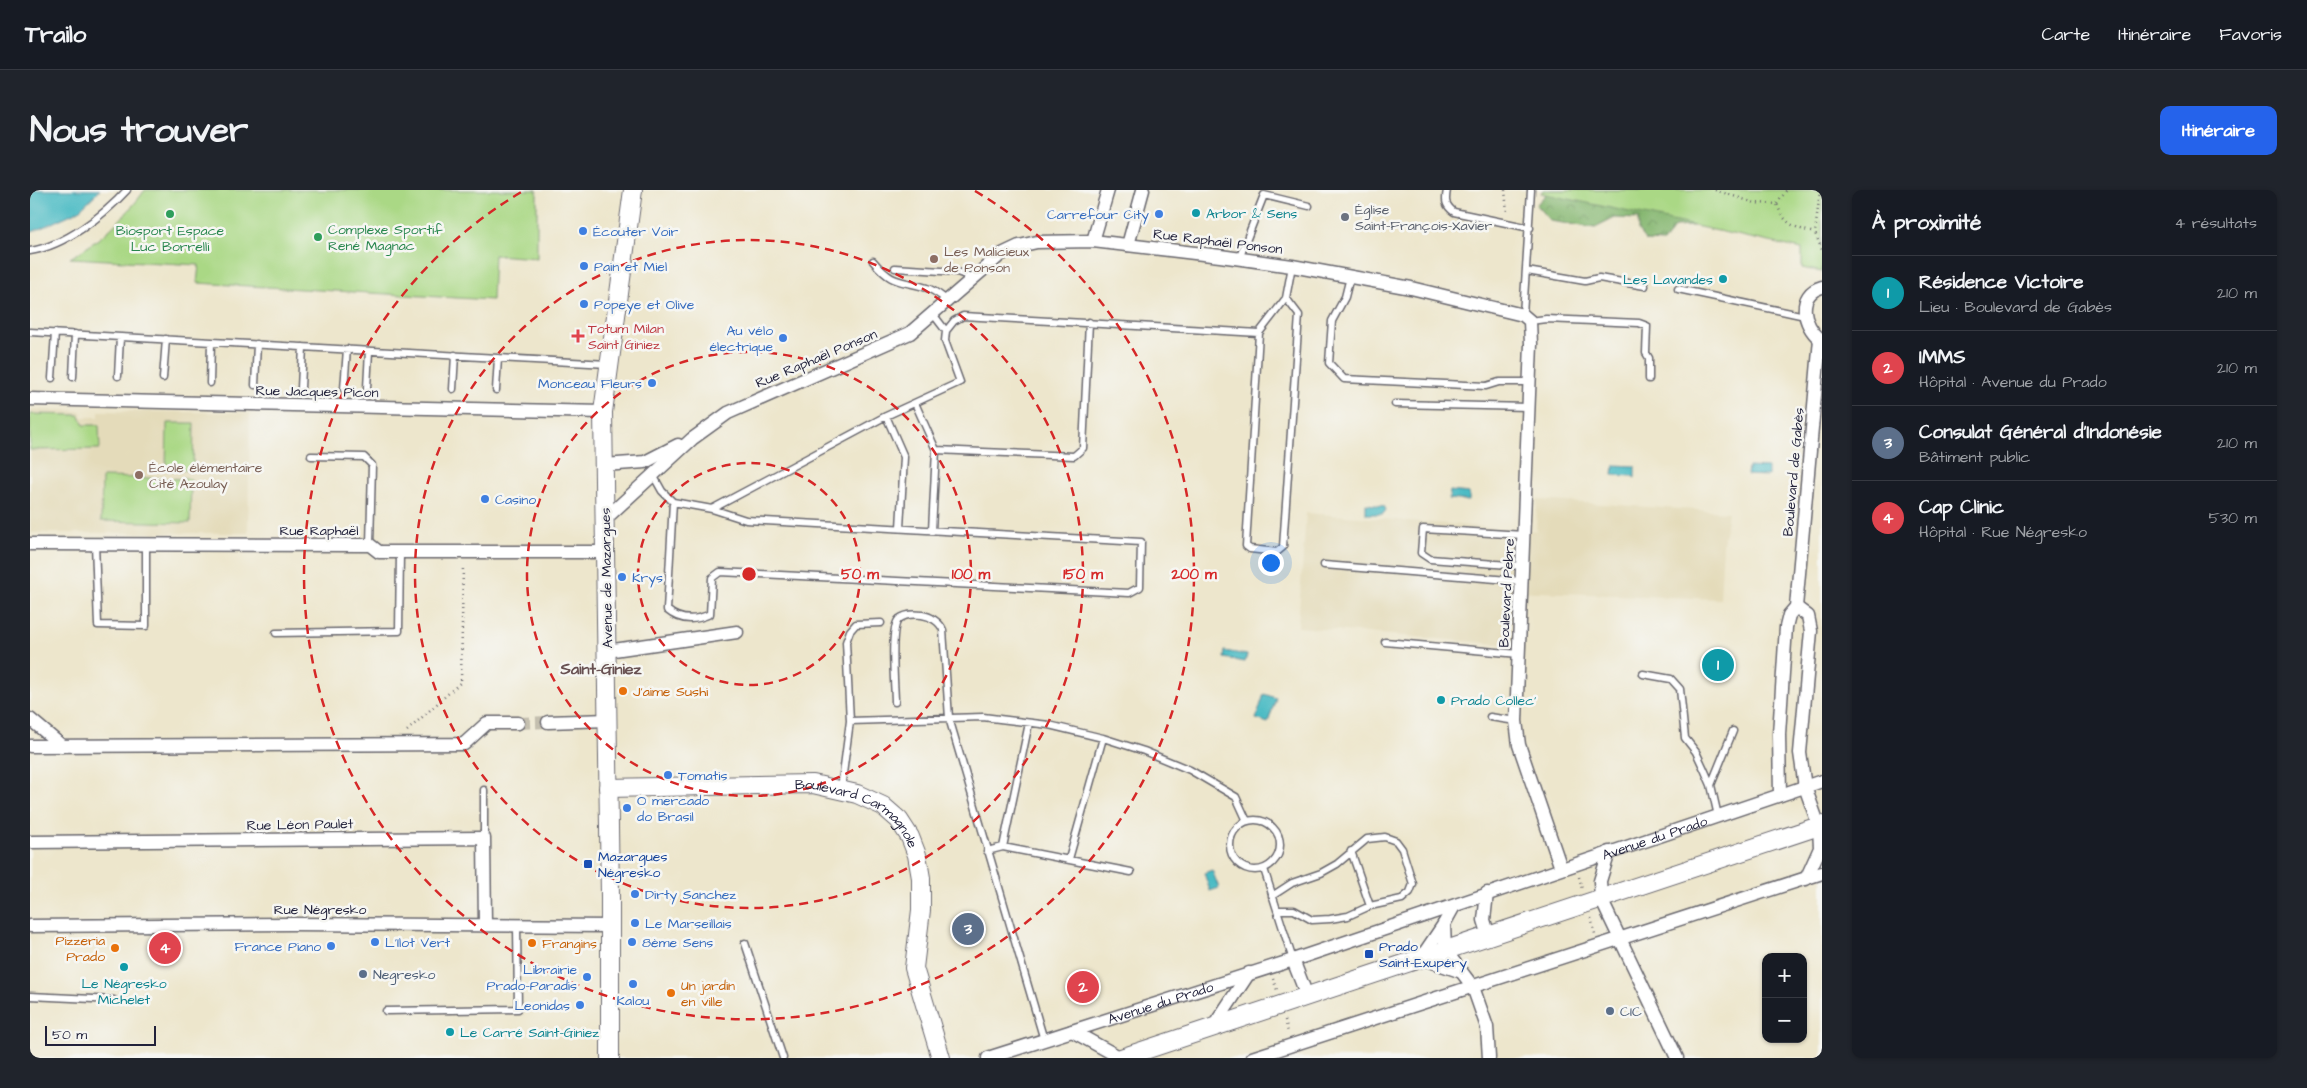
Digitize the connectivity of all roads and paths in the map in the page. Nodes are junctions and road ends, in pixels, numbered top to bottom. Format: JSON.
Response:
{"nodes":[{"id":1,"x":127,"y":190,"type":"edge"},
{"id":2,"x":633,"y":190,"type":"edge"},
{"id":3,"x":1108,"y":190,"type":"edge"},
{"id":4,"x":1143,"y":190,"type":"edge"},
{"id":5,"x":1447,"y":190,"type":"edge"},
{"id":6,"x":1505,"y":190,"type":"edge"},
{"id":7,"x":1531,"y":190,"type":"edge"},
{"id":8,"x":1715,"y":190,"type":"edge"},
{"id":9,"x":1789,"y":190,"type":"edge"},
{"id":10,"x":1820,"y":190,"type":"edge"},
{"id":11,"x":1777,"y":204,"type":"junction"},
{"id":12,"x":1310,"y":206,"type":"dead end"},
{"id":13,"x":1509,"y":224,"type":"junction"},
{"id":14,"x":1530,"y":228,"type":"junction"},
{"id":15,"x":1816,"y":233,"type":"junction"},
{"id":16,"x":1094,"y":241,"type":"junction"},
{"id":17,"x":1128,"y":245,"type":"junction"},
{"id":18,"x":1822,"y":250,"type":"edge"},
{"id":19,"x":30,"y":251,"type":"edge"},
{"id":20,"x":1239,"y":259,"type":"junction"},
{"id":21,"x":873,"y":261,"type":"dead end"},
{"id":22,"x":1292,"y":266,"type":"junction"},
{"id":23,"x":895,"y":268,"type":"dead end"},
{"id":24,"x":1526,"y":271,"type":"junction"},
{"id":25,"x":1350,"y":277,"type":"junction"},
{"id":26,"x":974,"y":278,"type":"junction"},
{"id":27,"x":1645,"y":286,"type":"dead end"},
{"id":28,"x":1822,"y":287,"type":"edge"},
{"id":29,"x":1678,"y":289,"type":"dead end"},
{"id":30,"x":1286,"y":298,"type":"junction"},
{"id":31,"x":947,"y":300,"type":"junction"},
{"id":32,"x":933,"y":314,"type":"junction"},
{"id":33,"x":1805,"y":316,"type":"junction"},
{"id":34,"x":1526,"y":318,"type":"junction"},
{"id":35,"x":1089,"y":322,"type":"junction"},
{"id":36,"x":946,"y":331,"type":"junction"},
{"id":37,"x":30,"y":332,"type":"edge"},
{"id":38,"x":55,"y":333,"type":"junction"},
{"id":39,"x":1259,"y":333,"type":"junction"},
{"id":40,"x":75,"y":334,"type":"junction"},
{"id":41,"x":120,"y":337,"type":"junction"},
{"id":42,"x":166,"y":339,"type":"junction"},
{"id":43,"x":1821,"y":339,"type":"edge"},
{"id":44,"x":211,"y":342,"type":"junction"},
{"id":45,"x":257,"y":344,"type":"junction"},
{"id":46,"x":303,"y":347,"type":"junction"},
{"id":47,"x":347,"y":349,"type":"junction"},
{"id":48,"x":369,"y":350,"type":"junction"},
{"id":49,"x":455,"y":355,"type":"junction"},
{"id":50,"x":498,"y":358,"type":"junction"},
{"id":51,"x":609,"y":364,"type":"junction"},
{"id":52,"x":118,"y":376,"type":"dead end"},
{"id":53,"x":73,"y":377,"type":"dead end"},
{"id":54,"x":52,"y":378,"type":"dead end"},
{"id":55,"x":163,"y":378,"type":"dead end"},
{"id":56,"x":1649,"y":379,"type":"dead end"},
{"id":57,"x":1530,"y":382,"type":"junction"},
{"id":58,"x":210,"y":383,"type":"dead end"},
{"id":59,"x":255,"y":385,"type":"dead end"},
{"id":60,"x":301,"y":388,"type":"dead end"},
{"id":61,"x":367,"y":388,"type":"dead end"},
{"id":62,"x":344,"y":389,"type":"dead end"},
{"id":63,"x":452,"y":389,"type":"dead end"},
{"id":64,"x":496,"y":390,"type":"dead end"},
{"id":65,"x":30,"y":399,"type":"edge"},
{"id":66,"x":916,"y":403,"type":"junction"},
{"id":67,"x":1395,"y":404,"type":"dead end"},
{"id":68,"x":1529,"y":407,"type":"junction"},
{"id":69,"x":603,"y":412,"type":"junction"},
{"id":70,"x":886,"y":416,"type":"junction"},
{"id":71,"x":692,"y":439,"type":"junction"},
{"id":72,"x":936,"y":450,"type":"junction"},
{"id":73,"x":311,"y":456,"type":"dead end"},
{"id":74,"x":645,"y":462,"type":"junction"},
{"id":75,"x":604,"y":465,"type":"junction"},
{"id":76,"x":653,"y":474,"type":"junction"},
{"id":77,"x":673,"y":502,"type":"junction"},
{"id":78,"x":712,"y":509,"type":"junction"},
{"id":79,"x":604,"y":520,"type":"junction"},
{"id":80,"x":900,"y":528,"type":"junction"},
{"id":81,"x":932,"y":531,"type":"junction"},
{"id":82,"x":1524,"y":535,"type":"junction"},
{"id":83,"x":30,"y":544,"type":"edge"},
{"id":84,"x":95,"y":544,"type":"junction"},
{"id":85,"x":146,"y":545,"type":"junction"},
{"id":86,"x":370,"y":545,"type":"junction"},
{"id":87,"x":400,"y":552,"type":"junction"},
{"id":88,"x":605,"y":552,"type":"junction"},
{"id":89,"x":463,"y":564,"type":"dead end"},
{"id":90,"x":1324,"y":565,"type":"dead end"},
{"id":91,"x":1522,"y":566,"type":"junction"},
{"id":92,"x":1522,"y":581,"type":"junction"},
{"id":93,"x":1796,"y":607,"type":"junction"},
{"id":94,"x":881,"y":623,"type":"dead end"},
{"id":95,"x":737,"y":632,"type":"dead end"},
{"id":96,"x":276,"y":633,"type":"dead end"},
{"id":97,"x":1385,"y":642,"type":"dead end"},
{"id":98,"x":607,"y":651,"type":"junction"},
{"id":99,"x":1519,"y":654,"type":"junction"},
{"id":100,"x":1643,"y":674,"type":"dead end"},
{"id":101,"x":895,"y":702,"type":"dead end"},
{"id":102,"x":949,"y":718,"type":"junction"},
{"id":103,"x":1490,"y":718,"type":"dead end"},
{"id":104,"x":30,"y":719,"type":"edge"},
{"id":105,"x":608,"y":720,"type":"junction"},
{"id":106,"x":850,"y":721,"type":"junction"},
{"id":107,"x":1516,"y":721,"type":"junction"},
{"id":108,"x":548,"y":722,"type":"tunnel mouth"},
{"id":109,"x":518,"y":723,"type":"tunnel mouth"},
{"id":110,"x":1029,"y":723,"type":"junction"},
{"id":111,"x":1733,"y":731,"type":"dead end"},
{"id":112,"x":1103,"y":738,"type":"junction"},
{"id":113,"x":392,"y":744,"type":"junction"},
{"id":114,"x":30,"y":746,"type":"edge"},
{"id":115,"x":62,"y":746,"type":"junction"},
{"id":116,"x":1822,"y":781,"type":"edge"},
{"id":117,"x":1711,"y":785,"type":"junction"},
{"id":118,"x":1805,"y":787,"type":"junction"},
{"id":119,"x":608,"y":788,"type":"junction"},
{"id":120,"x":841,"y":789,"type":"junction"},
{"id":121,"x":484,"y":790,"type":"dead end"},
{"id":122,"x":1780,"y":795,"type":"junction"},
{"id":123,"x":1718,"y":816,"type":"junction"},
{"id":124,"x":1247,"y":822,"type":"junction"},
{"id":125,"x":1821,"y":825,"type":"edge"},
{"id":126,"x":484,"y":838,"type":"junction"},
{"id":127,"x":30,"y":842,"type":"edge"},
{"id":128,"x":1003,"y":846,"type":"junction"},
{"id":129,"x":988,"y":851,"type":"junction"},
{"id":130,"x":1351,"y":851,"type":"junction"},
{"id":131,"x":1609,"y":852,"type":"junction"},
{"id":132,"x":1069,"y":859,"type":"junction"},
{"id":133,"x":1561,"y":868,"type":"junction"},
{"id":134,"x":1264,"y":869,"type":"junction"},
{"id":135,"x":1131,"y":872,"type":"dead end"},
{"id":136,"x":1822,"y":873,"type":"edge"},
{"id":137,"x":1806,"y":878,"type":"junction"},
{"id":138,"x":1487,"y":893,"type":"junction"},
{"id":139,"x":1272,"y":896,"type":"junction"},
{"id":140,"x":1601,"y":899,"type":"junction"},
{"id":141,"x":1370,"y":906,"type":"junction"},
{"id":142,"x":1454,"y":906,"type":"junction"},
{"id":143,"x":1277,"y":910,"type":"junction"},
{"id":144,"x":1444,"y":924,"type":"junction"},
{"id":145,"x":486,"y":925,"type":"junction"},
{"id":146,"x":516,"y":925,"type":"junction"},
{"id":147,"x":30,"y":926,"type":"edge"},
{"id":148,"x":610,"y":926,"type":"junction"},
{"id":149,"x":1489,"y":936,"type":"junction"},
{"id":150,"x":1622,"y":939,"type":"junction"},
{"id":151,"x":745,"y":943,"type":"dead end"},
{"id":152,"x":1445,"y":950,"type":"junction"},
{"id":153,"x":1421,"y":958,"type":"junction"},
{"id":154,"x":1293,"y":960,"type":"junction"},
{"id":155,"x":1459,"y":971,"type":"junction"},
{"id":156,"x":1249,"y":973,"type":"junction"},
{"id":157,"x":1473,"y":987,"type":"junction"},
{"id":158,"x":30,"y":996,"type":"edge"},
{"id":159,"x":1307,"y":996,"type":"junction"},
{"id":160,"x":114,"y":1000,"type":"dead end"},
{"id":161,"x":386,"y":1010,"type":"dead end"},
{"id":162,"x":1212,"y":1029,"type":"junction"},
{"id":163,"x":1072,"y":1031,"type":"junction"},
{"id":164,"x":1044,"y":1040,"type":"junction"},
{"id":165,"x":610,"y":1058,"type":"edge"},
{"id":166,"x":782,"y":1058,"type":"edge"},
{"id":167,"x":941,"y":1058,"type":"edge"},
{"id":168,"x":988,"y":1058,"type":"edge"},
{"id":169,"x":1121,"y":1058,"type":"edge"},
{"id":170,"x":1252,"y":1058,"type":"edge"},
{"id":171,"x":1490,"y":1058,"type":"edge"},
{"id":172,"x":1677,"y":1058,"type":"edge"}],
"edges":[{"from":1,"to":19,"type":"lane"},
{"from":2,"to":51,"type":"street","name":"Avenue de Mazargues"},
{"from":3,"to":16,"type":"street"},
{"from":4,"to":17,"type":"street"},
{"from":5,"to":13,"type":"lane"},
{"from":6,"to":13,"type":"path"},
{"from":7,"to":14,"type":"lane"},
{"from":8,"to":11,"type":"path"},
{"from":9,"to":11,"type":"path"},
{"from":10,"to":15,"type":"path"},
{"from":11,"to":15,"type":"path"},
{"from":12,"to":20,"type":"lane"},
{"from":13,"to":14,"type":"lane"},
{"from":14,"to":24,"type":"lane"},
{"from":15,"to":18,"type":"path"},
{"from":16,"to":17,"type":"street","name":"Rue Raphaël Ponson"},
{"from":16,"to":26,"type":"street","name":"Rue Raphaël Ponson"},
{"from":17,"to":20,"type":"street","name":"Rue Raphaël Ponson"},
{"from":20,"to":22,"type":"street","name":"Rue Raphaël Ponson"},
{"from":21,"to":31,"type":"lane"},
{"from":22,"to":25,"type":"street","name":"Rue Raphaël Ponson"},
{"from":22,"to":30,"type":"lane"},
{"from":23,"to":26,"type":"lane"},
{"from":24,"to":27,"type":"lane"},
{"from":24,"to":34,"type":"lane"},
{"from":25,"to":34,"type":"street","name":"Rue Raphaël Ponson"},
{"from":25,"to":57,"type":"lane"},
{"from":26,"to":31,"type":"street","name":"Rue Raphaël Ponson"},
{"from":28,"to":33,"type":"street"},
{"from":29,"to":33,"type":"lane"},
{"from":30,"to":39,"type":"lane"},
{"from":30,"to":39,"type":"lane"},
{"from":31,"to":32,"type":"street","name":"Rue Raphaël Ponson"},
{"from":32,"to":36,"type":"lane"},
{"from":32,"to":71,"type":"street","name":"Rue Raphaël Ponson"},
{"from":33,"to":43,"type":"street","name":"Boulevard de Gabès"},
{"from":34,"to":56,"type":"lane"},
{"from":34,"to":57,"type":"street","name":"Boulevard Pebre"},
{"from":35,"to":36,"type":"lane"},
{"from":35,"to":39,"type":"lane"},
{"from":35,"to":72,"type":"lane"},
{"from":36,"to":66,"type":"lane"},
{"from":37,"to":38,"type":"lane"},
{"from":38,"to":40,"type":"lane"},
{"from":38,"to":54,"type":"lane"},
{"from":40,"to":41,"type":"lane"},
{"from":40,"to":53,"type":"lane"},
{"from":41,"to":42,"type":"lane"},
{"from":41,"to":52,"type":"lane"},
{"from":42,"to":44,"type":"lane"},
{"from":42,"to":55,"type":"lane"},
{"from":43,"to":93,"type":"street","name":"Boulevard de Gabès"},
{"from":44,"to":45,"type":"lane"},
{"from":44,"to":58,"type":"lane"},
{"from":45,"to":46,"type":"lane"},
{"from":45,"to":59,"type":"lane"},
{"from":46,"to":47,"type":"lane"},
{"from":46,"to":60,"type":"lane"},
{"from":47,"to":48,"type":"lane"},
{"from":47,"to":62,"type":"lane"},
{"from":48,"to":49,"type":"lane"},
{"from":48,"to":61,"type":"lane"},
{"from":49,"to":50,"type":"lane"},
{"from":49,"to":63,"type":"lane"},
{"from":50,"to":51,"type":"lane"},
{"from":50,"to":64,"type":"lane"},
{"from":51,"to":69,"type":"street","name":"Avenue de Mazargues"},
{"from":57,"to":68,"type":"street","name":"Boulevard Pebre"},
{"from":65,"to":69,"type":"street","name":"Rue Jacques Picon"},
{"from":66,"to":70,"type":"lane"},
{"from":66,"to":72,"type":"lane"},
{"from":67,"to":68,"type":"lane"},
{"from":68,"to":82,"type":"street","name":"Boulevard Pebre"},
{"from":69,"to":75,"type":"street","name":"Avenue de Mazargues"},
{"from":70,"to":78,"type":"lane"},
{"from":70,"to":80,"type":"lane"},
{"from":71,"to":74,"type":"street","name":"Rue Raphaël Ponson"},
{"from":71,"to":76,"type":"street","name":"Rue Raphaël Ponson"},
{"from":72,"to":81,"type":"lane"},
{"from":73,"to":86,"type":"lane"},
{"from":74,"to":75,"type":"street","name":"Rue Raphaël Ponson"},
{"from":74,"to":76,"type":"street"},
{"from":75,"to":79,"type":"street","name":"Avenue de Mazargues"},
{"from":76,"to":77,"type":"lane"},
{"from":76,"to":79,"type":"street","name":"Rue Raphaël Ponson"},
{"from":77,"to":78,"type":"lane"},
{"from":77,"to":81,"type":"lane"},
{"from":78,"to":80,"type":"lane"},
{"from":79,"to":88,"type":"street","name":"Avenue de Mazargues"},
{"from":80,"to":81,"type":"lane"},
{"from":82,"to":91,"type":"street","name":"Boulevard Pebre"},
{"from":82,"to":91,"type":"lane"},
{"from":83,"to":84,"type":"street","name":"Rue Raphaël"},
{"from":84,"to":85,"type":"street","name":"Rue Raphaël"},
{"from":84,"to":85,"type":"lane"},
{"from":85,"to":86,"type":"street","name":"Rue Raphaël"},
{"from":86,"to":87,"type":"street","name":"Rue Raphaël"},
{"from":87,"to":88,"type":"street","name":"Rue Raphaël"},
{"from":87,"to":96,"type":"lane"},
{"from":88,"to":98,"type":"street","name":"Avenue de Mazargues"},
{"from":89,"to":113,"type":"path"},
{"from":90,"to":92,"type":"lane"},
{"from":91,"to":92,"type":"street","name":"Boulevard Pebre"},
{"from":92,"to":99,"type":"street","name":"Boulevard Pebre"},
{"from":93,"to":118,"type":"street"},
{"from":93,"to":122,"type":"street","name":"Boulevard de Gabès"},
{"from":94,"to":106,"type":"lane"},
{"from":95,"to":98,"type":"street"},
{"from":97,"to":99,"type":"lane"},
{"from":98,"to":105,"type":"street","name":"Avenue de Mazargues"},
{"from":99,"to":107,"type":"street","name":"Boulevard Pebre"},
{"from":100,"to":117,"type":"lane"},
{"from":101,"to":102,"type":"lane"},
{"from":102,"to":106,"type":"lane"},
{"from":102,"to":110,"type":"lane"},
{"from":102,"to":129,"type":"lane"},
{"from":103,"to":107,"type":"lane"},
{"from":104,"to":115,"type":"street"},
{"from":105,"to":108,"type":"street"},
{"from":105,"to":119,"type":"street","name":"Avenue de Mazargues"},
{"from":106,"to":120,"type":"lane"},
{"from":107,"to":133,"type":"street","name":"Boulevard Pebre"},
{"from":109,"to":113,"type":"street"},
{"from":110,"to":112,"type":"lane"},
{"from":110,"to":128,"type":"lane"},
{"from":111,"to":117,"type":"lane"},
{"from":112,"to":124,"type":"lane"},
{"from":112,"to":132,"type":"lane"},
{"from":113,"to":115,"type":"street"},
{"from":114,"to":115,"type":"street"},
{"from":116,"to":118,"type":"street","name":"Avenue du Prado"},
{"from":117,"to":123,"type":"lane"},
{"from":118,"to":122,"type":"street","name":"Avenue du Prado"},
{"from":118,"to":125,"type":"street"},
{"from":119,"to":120,"type":"street","name":"Boulevard Carmagnole"},
{"from":119,"to":148,"type":"street","name":"Avenue de Mazargues"},
{"from":120,"to":167,"type":"street","name":"Boulevard Carmagnole"},
{"from":121,"to":126,"type":"lane"},
{"from":122,"to":123,"type":"street","name":"Avenue du Prado"},
{"from":123,"to":131,"type":"street","name":"Avenue du Prado"},
{"from":124,"to":134,"type":"lane"},
{"from":124,"to":134,"type":"lane"},
{"from":125,"to":137,"type":"street"},
{"from":125,"to":140,"type":"street"},
{"from":126,"to":127,"type":"street","name":"Rue Léon Paulet"},
{"from":126,"to":145,"type":"street"},
{"from":128,"to":129,"type":"lane"},
{"from":128,"to":132,"type":"lane"},
{"from":129,"to":164,"type":"lane"},
{"from":130,"to":139,"type":"lane"},
{"from":130,"to":141,"type":"lane"},
{"from":130,"to":141,"type":"lane"},
{"from":131,"to":133,"type":"street","name":"Avenue du Prado"},
{"from":131,"to":140,"type":"street"},
{"from":132,"to":135,"type":"lane"},
{"from":133,"to":138,"type":"street","name":"Avenue du Prado"},
{"from":134,"to":139,"type":"lane"},
{"from":136,"to":137,"type":"street"},
{"from":137,"to":150,"type":"street"},
{"from":138,"to":142,"type":"street","name":"Avenue du Prado"},
{"from":138,"to":149,"type":"street"},
{"from":139,"to":143,"type":"lane"},
{"from":140,"to":149,"type":"street"},
{"from":140,"to":150,"type":"street"},
{"from":141,"to":143,"type":"lane"},
{"from":142,"to":144,"type":"street"},
{"from":142,"to":154,"type":"street","name":"Avenue du Prado"},
{"from":143,"to":154,"type":"lane"},
{"from":144,"to":152,"type":"street"},
{"from":144,"to":153,"type":"street"},
{"from":145,"to":146,"type":"street","name":"Rue Négresko"},
{"from":145,"to":147,"type":"street","name":"Rue Négresko"},
{"from":146,"to":148,"type":"street","name":"Rue Négresko"},
{"from":146,"to":161,"type":"lane"},
{"from":148,"to":165,"type":"street","name":"Avenue de Mazargues"},
{"from":149,"to":152,"type":"street"},
{"from":150,"to":157,"type":"street"},
{"from":150,"to":172,"type":"street"},
{"from":151,"to":166,"type":"lane"},
{"from":152,"to":153,"type":"street"},
{"from":152,"to":155,"type":"street"},
{"from":153,"to":155,"type":"street"},
{"from":153,"to":159,"type":"street"},
{"from":154,"to":156,"type":"street","name":"Avenue du Prado"},
{"from":154,"to":159,"type":"street"},
{"from":155,"to":157,"type":"street"},
{"from":156,"to":162,"type":"street","name":"Avenue du Prado"},
{"from":156,"to":163,"type":"street","name":"Avenue du Prado"},
{"from":157,"to":170,"type":"street"},
{"from":157,"to":171,"type":"street"},
{"from":158,"to":160,"type":"lane"},
{"from":159,"to":162,"type":"street"},
{"from":162,"to":169,"type":"street"},
{"from":163,"to":164,"type":"street","name":"Avenue du Prado"},
{"from":163,"to":169,"type":"street"},
{"from":164,"to":168,"type":"street","name":"Avenue du Prado"}]}
